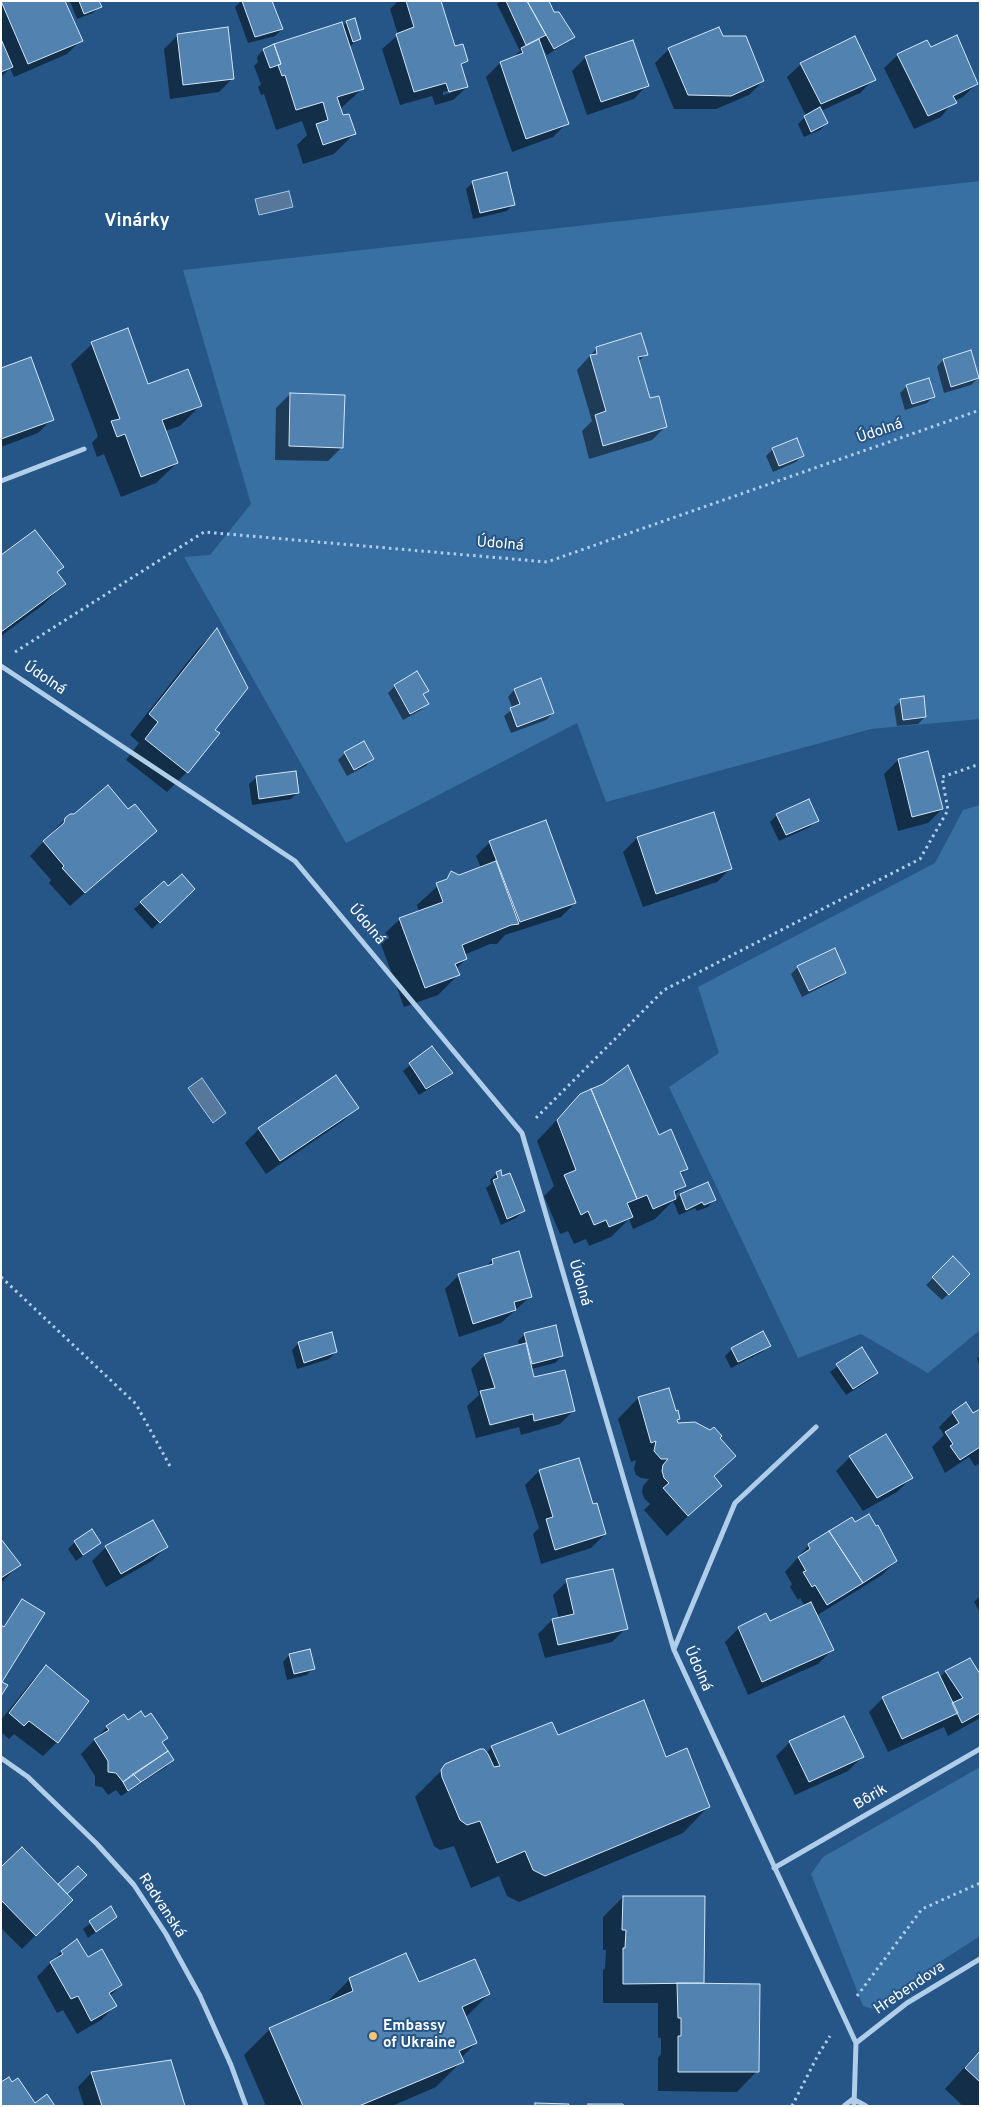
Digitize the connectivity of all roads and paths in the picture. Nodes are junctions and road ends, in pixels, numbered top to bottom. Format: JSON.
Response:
{"nodes":[{"id":1,"x":980,"y":410,"type":"edge"},
{"id":2,"x":84,"y":449,"type":"dead end"},
{"id":3,"x":1,"y":481,"type":"edge"},
{"id":4,"x":9,"y":656,"type":"dead end"},
{"id":5,"x":1,"y":666,"type":"edge"},
{"id":6,"x":980,"y":764,"type":"edge"},
{"id":7,"x":522,"y":1133,"type":"junction"},
{"id":8,"x":1,"y":1277,"type":"edge"},
{"id":9,"x":816,"y":1427,"type":"dead end"},
{"id":10,"x":171,"y":1468,"type":"dead end"},
{"id":11,"x":674,"y":1650,"type":"junction"},
{"id":12,"x":980,"y":1749,"type":"edge"},
{"id":13,"x":1,"y":1758,"type":"edge"},
{"id":14,"x":774,"y":1868,"type":"junction"},
{"id":15,"x":980,"y":1883,"type":"edge"},
{"id":16,"x":980,"y":1959,"type":"edge"},
{"id":17,"x":843,"y":2016,"type":"junction"},
{"id":18,"x":856,"y":2043,"type":"junction"},
{"id":19,"x":853,"y":2099,"type":"junction"},
{"id":20,"x":246,"y":2106,"type":"edge"},
{"id":21,"x":792,"y":2106,"type":"edge"},
{"id":22,"x":844,"y":2106,"type":"edge"},
{"id":23,"x":854,"y":2106,"type":"edge"},
{"id":24,"x":866,"y":2106,"type":"edge"}],
"edges":[{"from":1,"to":4,"type":"path","name":"Údolná"},
{"from":2,"to":3,"type":"street"},
{"from":5,"to":7,"type":"street","name":"Údolná"},
{"from":6,"to":7,"type":"path"},
{"from":7,"to":11,"type":"street","name":"Údolná"},
{"from":8,"to":10,"type":"path"},
{"from":9,"to":11,"type":"street"},
{"from":11,"to":14,"type":"street","name":"Údolná"},
{"from":12,"to":14,"type":"street","name":"Bôrik"},
{"from":13,"to":20,"type":"street","name":"Radvanská"},
{"from":14,"to":17,"type":"street","name":"Údolná"},
{"from":15,"to":17,"type":"path"},
{"from":16,"to":18,"type":"street","name":"Hrebendova"},
{"from":17,"to":18,"type":"street","name":"Údolná"},
{"from":17,"to":21,"type":"path"},
{"from":18,"to":19,"type":"street","name":"Údolná"},
{"from":19,"to":22,"type":"street"},
{"from":19,"to":23,"type":"street","name":"Údolná"},
{"from":19,"to":24,"type":"street"}]}
